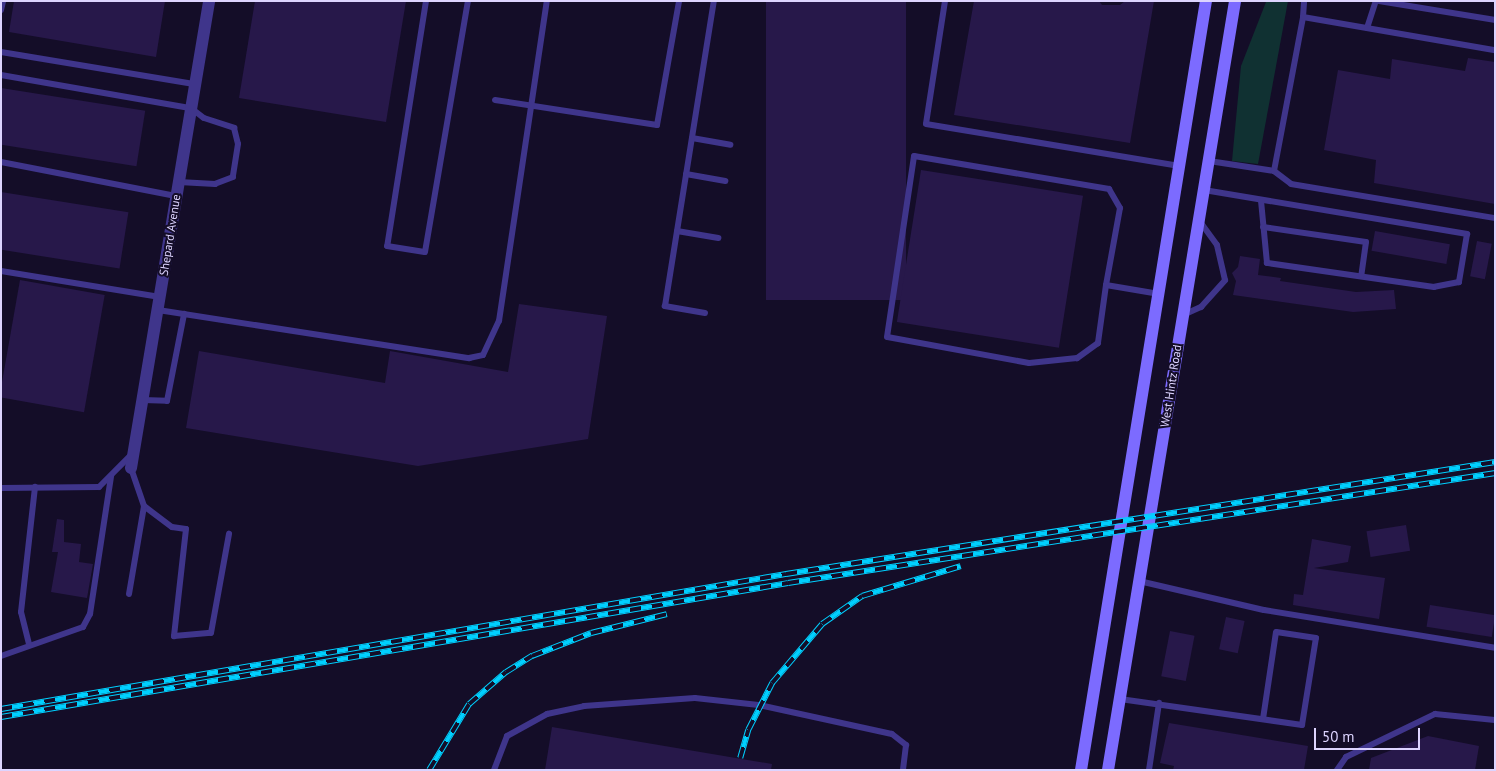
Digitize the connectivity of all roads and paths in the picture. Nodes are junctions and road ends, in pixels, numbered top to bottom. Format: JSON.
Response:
{"nodes":[{"id":1,"x":3,"y":1,"type":"edge"},
{"id":2,"x":209,"y":1,"type":"edge"},
{"id":3,"x":426,"y":1,"type":"edge"},
{"id":4,"x":468,"y":1,"type":"edge"},
{"id":5,"x":547,"y":1,"type":"edge"},
{"id":6,"x":679,"y":1,"type":"edge"},
{"id":7,"x":714,"y":1,"type":"edge"},
{"id":8,"x":946,"y":1,"type":"edge"},
{"id":9,"x":1206,"y":1,"type":"edge"},
{"id":10,"x":1234,"y":1,"type":"edge"},
{"id":11,"x":1304,"y":1,"type":"edge"},
{"id":12,"x":1378,"y":1,"type":"edge"},
{"id":13,"x":1,"y":10,"type":"edge"},
{"id":14,"x":1303,"y":18,"type":"junction"},
{"id":15,"x":1495,"y":20,"type":"edge"},
{"id":16,"x":1367,"y":28,"type":"junction"},
{"id":17,"x":1495,"y":50,"type":"edge"},
{"id":18,"x":1,"y":52,"type":"edge"},
{"id":19,"x":1,"y":75,"type":"edge"},
{"id":20,"x":195,"y":84,"type":"junction"},
{"id":21,"x":495,"y":100,"type":"dead end"},
{"id":22,"x":530,"y":105,"type":"junction"},
{"id":23,"x":191,"y":108,"type":"junction"},
{"id":24,"x":692,"y":138,"type":"junction"},
{"id":25,"x":730,"y":144,"type":"dead end"},
{"id":26,"x":1208,"y":161,"type":"junction"},
{"id":27,"x":1,"y":162,"type":"edge"},
{"id":28,"x":1180,"y":166,"type":"junction"},
{"id":29,"x":1274,"y":171,"type":"junction"},
{"id":30,"x":686,"y":174,"type":"junction"},
{"id":31,"x":725,"y":181,"type":"dead end"},
{"id":32,"x":179,"y":182,"type":"junction"},
{"id":33,"x":1204,"y":190,"type":"junction"},
{"id":34,"x":176,"y":196,"type":"junction"},
{"id":35,"x":1261,"y":201,"type":"junction"},
{"id":36,"x":1495,"y":218,"type":"edge"},
{"id":37,"x":1199,"y":220,"type":"junction"},
{"id":38,"x":1263,"y":227,"type":"junction"},
{"id":39,"x":677,"y":231,"type":"junction"},
{"id":40,"x":718,"y":238,"type":"dead end"},
{"id":41,"x":1,"y":271,"type":"edge"},
{"id":42,"x":1361,"y":276,"type":"junction"},
{"id":43,"x":1106,"y":285,"type":"junction"},
{"id":44,"x":1159,"y":294,"type":"junction"},
{"id":45,"x":159,"y":304,"type":"junction"},
{"id":46,"x":705,"y":313,"type":"dead end"},
{"id":47,"x":184,"y":314,"type":"junction"},
{"id":48,"x":1183,"y":315,"type":"junction"},
{"id":49,"x":143,"y":400,"type":"junction"},
{"id":50,"x":134,"y":453,"type":"junction"},
{"id":51,"x":131,"y":468,"type":"joint"},
{"id":52,"x":111,"y":476,"type":"junction"},
{"id":53,"x":1,"y":488,"type":"edge"},
{"id":54,"x":35,"y":488,"type":"junction"},
{"id":55,"x":144,"y":506,"type":"junction"},
{"id":56,"x":229,"y":534,"type":"dead end"},
{"id":57,"x":1139,"y":581,"type":"junction"},
{"id":58,"x":129,"y":594,"type":"dead end"},
{"id":59,"x":29,"y":644,"type":"junction"},
{"id":60,"x":1495,"y":648,"type":"edge"},
{"id":61,"x":1,"y":656,"type":"edge"},
{"id":62,"x":1120,"y":699,"type":"junction"},
{"id":63,"x":1159,"y":703,"type":"junction"},
{"id":64,"x":1263,"y":719,"type":"junction"},
{"id":65,"x":1495,"y":720,"type":"edge"},
{"id":66,"x":494,"y":770,"type":"edge"},
{"id":67,"x":903,"y":770,"type":"edge"},
{"id":68,"x":1081,"y":770,"type":"edge"},
{"id":69,"x":1108,"y":770,"type":"edge"},
{"id":70,"x":1149,"y":770,"type":"edge"},
{"id":71,"x":1336,"y":770,"type":"edge"}],
"edges":[{"from":1,"to":13,"type":"lane"},
{"from":2,"to":20,"type":"street","name":"Shepard Avenue"},
{"from":3,"to":4,"type":"lane"},
{"from":5,"to":22,"type":"lane"},
{"from":6,"to":22,"type":"lane"},
{"from":7,"to":24,"type":"lane"},
{"from":8,"to":28,"type":"lane"},
{"from":9,"to":28,"type":"main road"},
{"from":10,"to":26,"type":"main road","name":"West Hintz Road"},
{"from":11,"to":14,"type":"lane"},
{"from":12,"to":15,"type":"lane"},
{"from":12,"to":16,"type":"lane"},
{"from":14,"to":16,"type":"lane"},
{"from":14,"to":29,"type":"lane"},
{"from":16,"to":17,"type":"lane"},
{"from":18,"to":20,"type":"lane"},
{"from":19,"to":23,"type":"lane"},
{"from":20,"to":23,"type":"street","name":"Shepard Avenue"},
{"from":21,"to":22,"type":"lane"},
{"from":22,"to":47,"type":"lane"},
{"from":23,"to":32,"type":"street","name":"Shepard Avenue"},
{"from":23,"to":32,"type":"lane"},
{"from":24,"to":25,"type":"lane"},
{"from":24,"to":30,"type":"lane"},
{"from":26,"to":29,"type":"lane"},
{"from":26,"to":33,"type":"main road","name":"West Hintz Road"},
{"from":27,"to":34,"type":"lane"},
{"from":28,"to":44,"type":"main road"},
{"from":29,"to":36,"type":"lane"},
{"from":30,"to":31,"type":"lane"},
{"from":30,"to":39,"type":"lane"},
{"from":32,"to":34,"type":"street","name":"Shepard Avenue"},
{"from":33,"to":35,"type":"lane"},
{"from":33,"to":37,"type":"main road","name":"West Hintz Road"},
{"from":34,"to":45,"type":"street","name":"Shepard Avenue"},
{"from":35,"to":38,"type":"lane"},
{"from":35,"to":42,"type":"lane"},
{"from":37,"to":48,"type":"main road","name":"West Hintz Road"},
{"from":37,"to":48,"type":"lane"},
{"from":38,"to":42,"type":"lane"},
{"from":38,"to":42,"type":"lane"},
{"from":39,"to":40,"type":"lane"},
{"from":39,"to":46,"type":"lane"},
{"from":41,"to":45,"type":"lane"},
{"from":43,"to":43,"type":"lane"},
{"from":43,"to":44,"type":"lane"},
{"from":44,"to":68,"type":"main road"},
{"from":45,"to":47,"type":"lane"},
{"from":45,"to":49,"type":"street","name":"Shepard Avenue"},
{"from":47,"to":49,"type":"lane"},
{"from":48,"to":57,"type":"main road","name":"West Hintz Road"},
{"from":49,"to":50,"type":"street","name":"Shepard Avenue"},
{"from":50,"to":51,"type":"street","name":"Shepard Avenue"},
{"from":50,"to":52,"type":"lane"},
{"from":51,"to":55,"type":"lane"},
{"from":52,"to":54,"type":"lane"},
{"from":52,"to":59,"type":"lane"},
{"from":53,"to":54,"type":"lane"},
{"from":54,"to":59,"type":"lane"},
{"from":55,"to":56,"type":"lane"},
{"from":55,"to":58,"type":"lane"},
{"from":57,"to":60,"type":"lane"},
{"from":57,"to":62,"type":"main road","name":"West Hintz Road"},
{"from":59,"to":61,"type":"lane"},
{"from":62,"to":63,"type":"lane"},
{"from":62,"to":69,"type":"main road","name":"West Hintz Road"},
{"from":63,"to":64,"type":"lane"},
{"from":63,"to":70,"type":"lane"},
{"from":64,"to":64,"type":"lane"},
{"from":65,"to":71,"type":"lane"},
{"from":66,"to":67,"type":"lane"}]}
